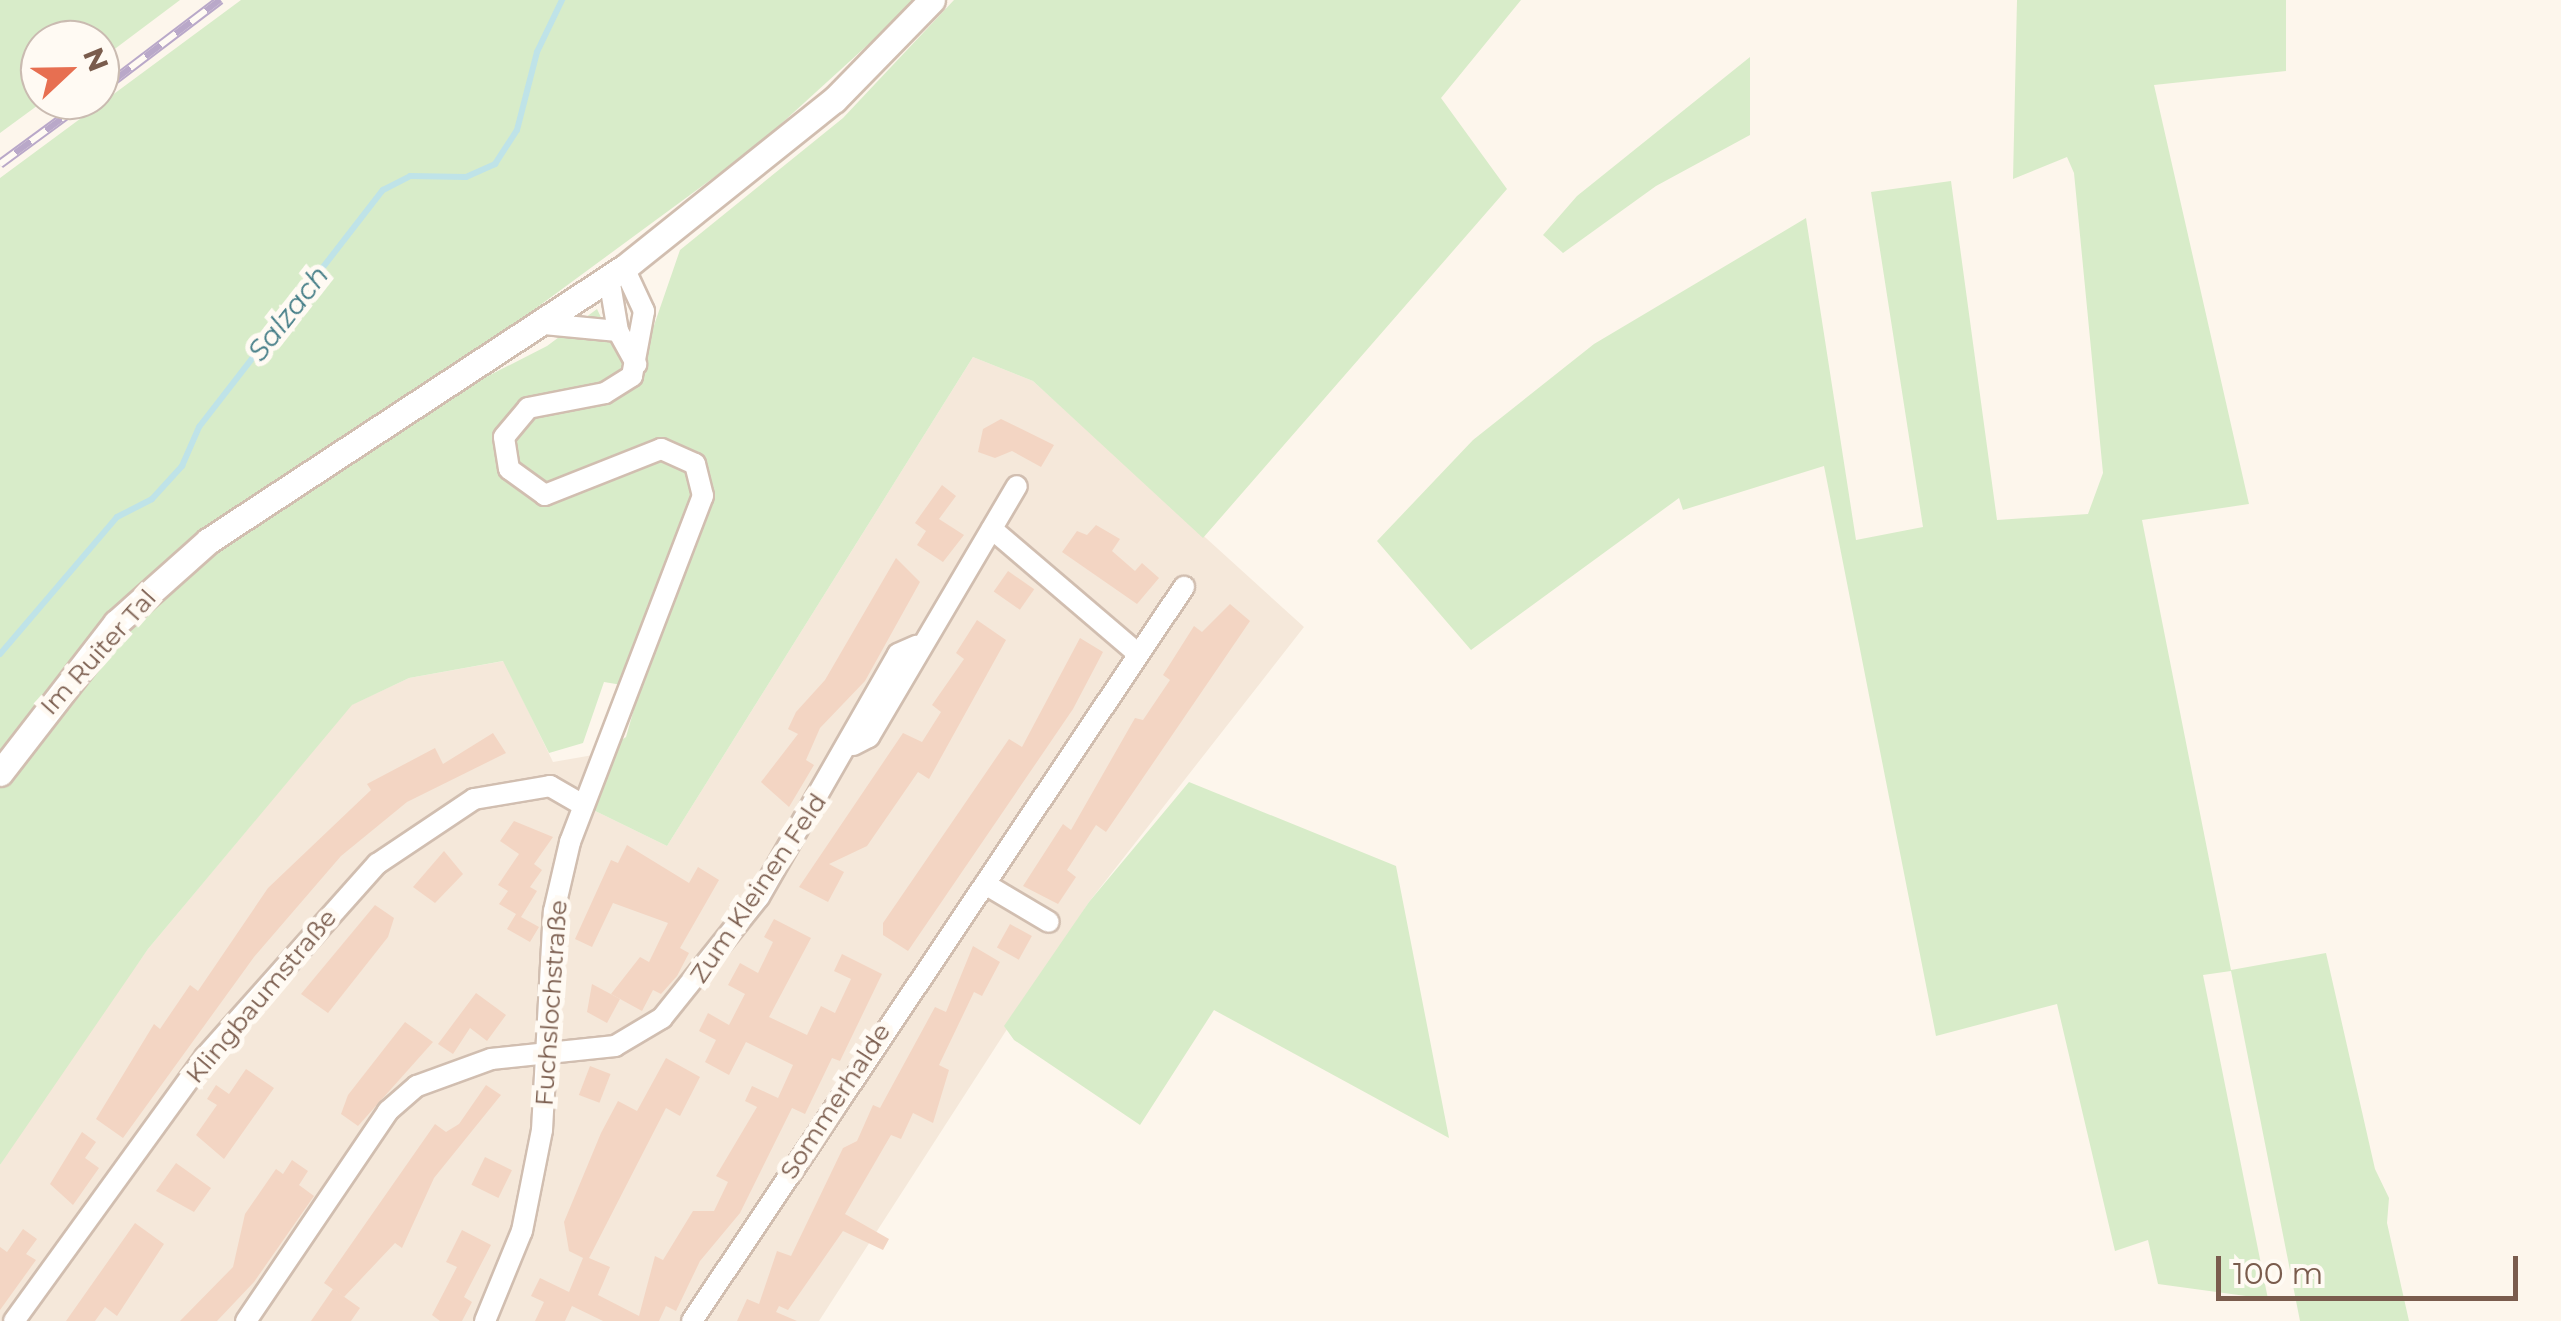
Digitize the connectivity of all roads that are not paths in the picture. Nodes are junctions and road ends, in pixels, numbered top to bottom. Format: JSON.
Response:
{"nodes":[{"id":1,"x":932,"y":0,"type":"edge"},
{"id":2,"x":616,"y":273,"type":"junction"},
{"id":3,"x":544,"y":324,"type":"junction"},
{"id":4,"x":618,"y":331,"type":"junction"},
{"id":5,"x":636,"y":364,"type":"junction"},
{"id":6,"x":1017,"y":486,"type":"dead end"},
{"id":7,"x":992,"y":529,"type":"junction"},
{"id":8,"x":1184,"y":587,"type":"dead end"},
{"id":9,"x":1135,"y":651,"type":"junction"},
{"id":10,"x":0,"y":773,"type":"edge"},
{"id":11,"x":583,"y":805,"type":"junction"},
{"id":12,"x":985,"y":884,"type":"junction"},
{"id":13,"x":1049,"y":922,"type":"dead end"},
{"id":14,"x":546,"y":1052,"type":"junction"},
{"id":15,"x":14,"y":1321,"type":"edge"},
{"id":16,"x":246,"y":1321,"type":"edge"},
{"id":17,"x":484,"y":1321,"type":"edge"},
{"id":18,"x":692,"y":1321,"type":"edge"}],
"edges":[{"from":1,"to":2,"type":"street","name":"Im Ruiter Tal"},
{"from":2,"to":3,"type":"street","name":"Im Ruiter Tal"},
{"from":2,"to":4,"type":"street"},
{"from":2,"to":5,"type":"street"},
{"from":3,"to":4,"type":"street"},
{"from":3,"to":10,"type":"street","name":"Im Ruiter Tal"},
{"from":4,"to":5,"type":"street"},
{"from":5,"to":11,"type":"street","name":"Fuchslochstraße"},
{"from":6,"to":7,"type":"street","name":"Zum Kleinen Feld"},
{"from":7,"to":9,"type":"street"},
{"from":7,"to":14,"type":"street","name":"Zum Kleinen Feld"},
{"from":8,"to":9,"type":"street","name":"Sommerhalde"},
{"from":9,"to":12,"type":"street","name":"Sommerhalde"},
{"from":11,"to":14,"type":"street","name":"Fuchslochstraße"},
{"from":11,"to":15,"type":"street","name":"Klingbaumstraße"},
{"from":12,"to":13,"type":"street"},
{"from":12,"to":18,"type":"street","name":"Sommerhalde"},
{"from":14,"to":16,"type":"street","name":"Zum Kleinen Feld"},
{"from":14,"to":17,"type":"street","name":"Fuchslochstraße"}]}
